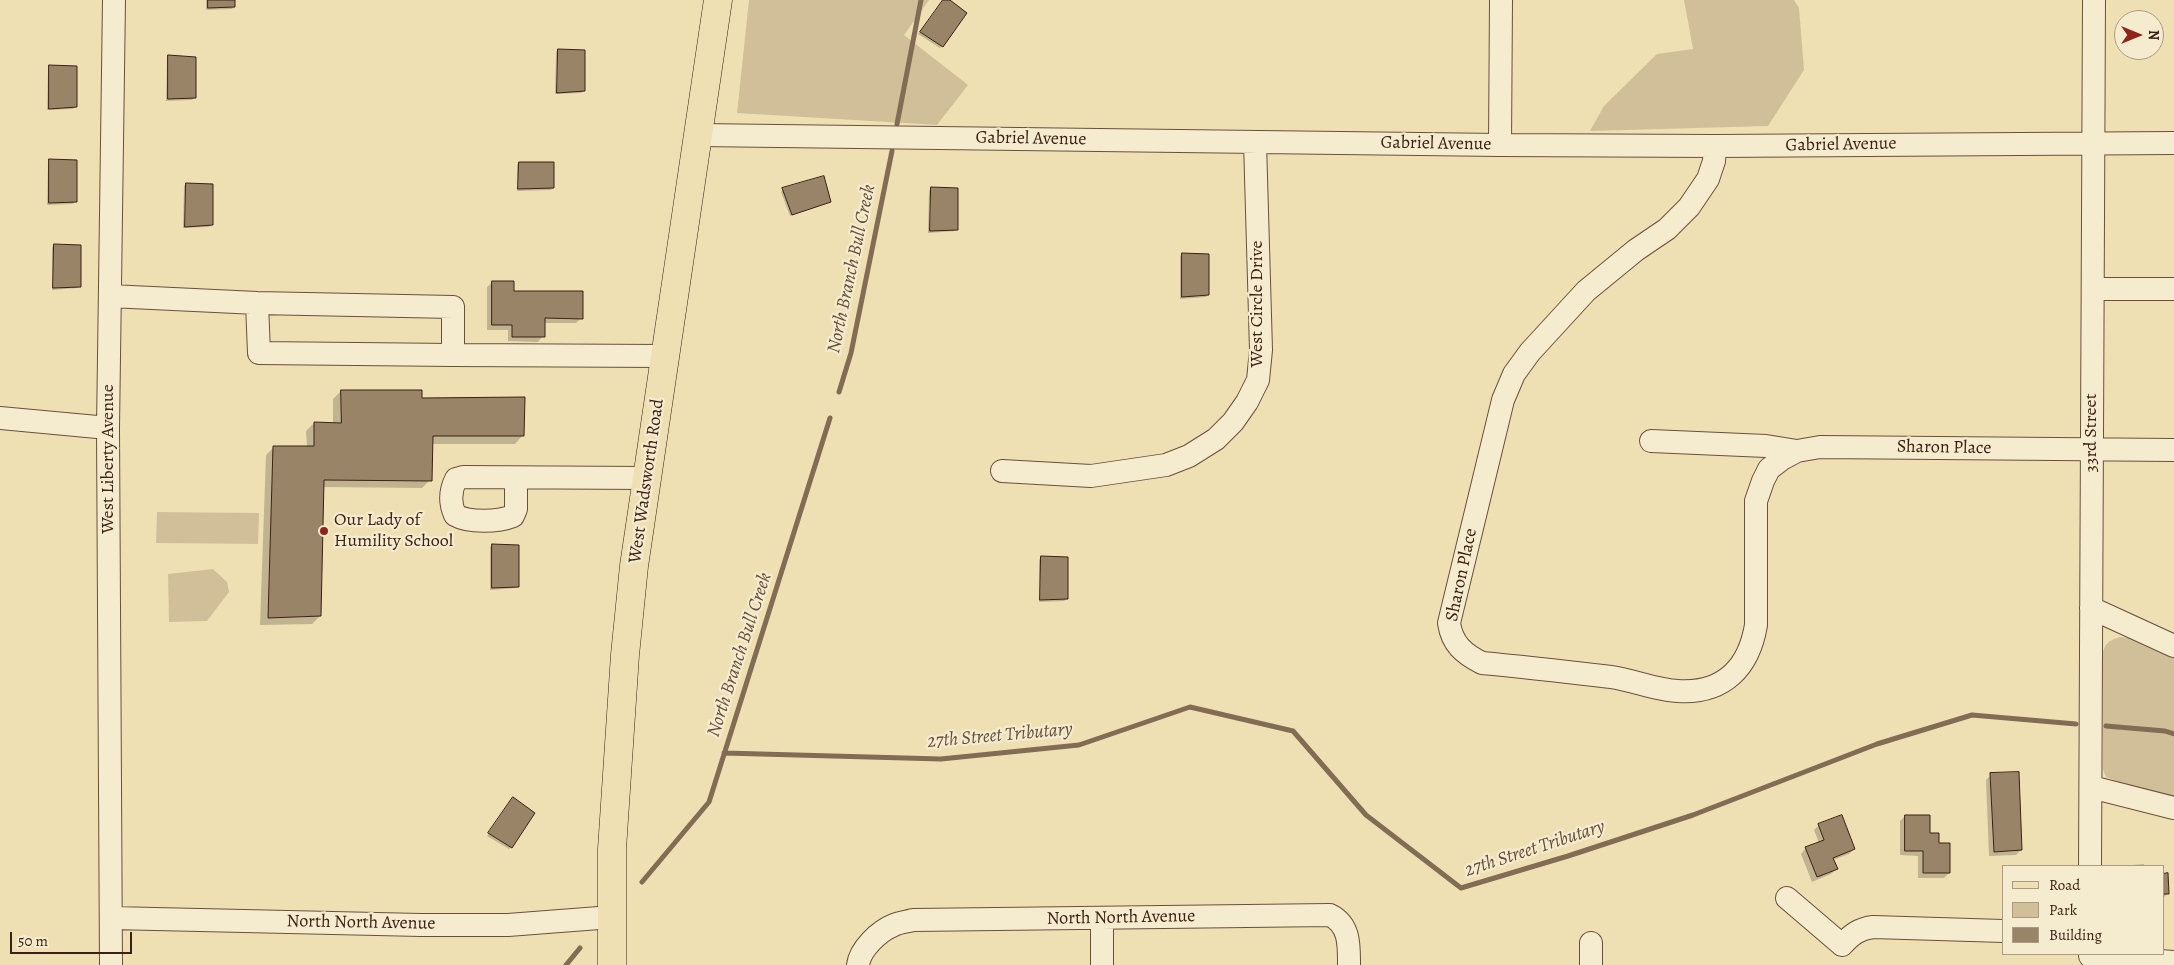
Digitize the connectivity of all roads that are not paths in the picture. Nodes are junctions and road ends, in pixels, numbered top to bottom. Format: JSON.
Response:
{"nodes":[{"id":1,"x":114,"y":0,"type":"edge"},
{"id":2,"x":718,"y":0,"type":"edge"},
{"id":3,"x":1500,"y":0,"type":"edge"},
{"id":4,"x":2094,"y":0,"type":"edge"},
{"id":5,"x":698,"y":135,"type":"junction"},
{"id":6,"x":1255,"y":142,"type":"junction"},
{"id":7,"x":2093,"y":142,"type":"junction"},
{"id":8,"x":2174,"y":143,"type":"edge"},
{"id":9,"x":1500,"y":145,"type":"junction"},
{"id":10,"x":1715,"y":146,"type":"junction"},
{"id":11,"x":2093,"y":289,"type":"junction"},
{"id":12,"x":2174,"y":289,"type":"edge"},
{"id":13,"x":110,"y":296,"type":"junction"},
{"id":14,"x":257,"y":303,"type":"junction"},
{"id":15,"x":453,"y":355,"type":"junction"},
{"id":16,"x":665,"y":356,"type":"junction"},
{"id":17,"x":0,"y":418,"type":"edge"},
{"id":18,"x":108,"y":428,"type":"junction"},
{"id":19,"x":1651,"y":441,"type":"dead end"},
{"id":20,"x":2092,"y":450,"type":"junction"},
{"id":21,"x":2174,"y":450,"type":"edge"},
{"id":22,"x":1797,"y":451,"type":"junction"},
{"id":23,"x":1002,"y":471,"type":"dead end"},
{"id":24,"x":516,"y":478,"type":"dead end"},
{"id":25,"x":647,"y":478,"type":"junction"},
{"id":26,"x":2091,"y":608,"type":"junction"},
{"id":27,"x":2174,"y":646,"type":"edge"},
{"id":28,"x":2091,"y":788,"type":"junction"},
{"id":29,"x":2174,"y":808,"type":"edge"},
{"id":30,"x":2090,"y":865,"type":"edge"},
{"id":31,"x":1787,"y":898,"type":"dead end"},
{"id":32,"x":111,"y":918,"type":"junction"},
{"id":33,"x":612,"y":918,"type":"junction"},
{"id":34,"x":1102,"y":918,"type":"junction"},
{"id":35,"x":2002,"y":931,"type":"edge"},
{"id":36,"x":1841,"y":955,"type":"edge"},
{"id":37,"x":2090,"y":958,"type":"edge"},
{"id":38,"x":2174,"y":962,"type":"edge"},
{"id":39,"x":111,"y":965,"type":"edge"},
{"id":40,"x":612,"y":965,"type":"edge"},
{"id":41,"x":858,"y":965,"type":"edge"},
{"id":42,"x":1102,"y":965,"type":"edge"},
{"id":43,"x":1349,"y":965,"type":"edge"}],
"edges":[{"from":1,"to":13,"type":"street","name":"West Liberty Avenue"},
{"from":2,"to":5,"type":"main road","name":"West Wadsworth Road"},
{"from":3,"to":9,"type":"street"},
{"from":4,"to":7,"type":"street","name":"33rd Street"},
{"from":5,"to":6,"type":"street","name":"Gabriel Avenue"},
{"from":5,"to":16,"type":"main road","name":"West Wadsworth Road"},
{"from":6,"to":9,"type":"street","name":"Gabriel Avenue"},
{"from":6,"to":23,"type":"street","name":"West Circle Drive"},
{"from":7,"to":8,"type":"street","name":"Gabriel Avenue"},
{"from":7,"to":10,"type":"street","name":"Gabriel Avenue"},
{"from":7,"to":11,"type":"street","name":"33rd Street"},
{"from":9,"to":10,"type":"street","name":"Gabriel Avenue"},
{"from":10,"to":22,"type":"street","name":"Sharon Place"},
{"from":11,"to":12,"type":"street"},
{"from":11,"to":20,"type":"street","name":"33rd Street"},
{"from":13,"to":14,"type":"street"},
{"from":13,"to":18,"type":"street","name":"West Liberty Avenue"},
{"from":14,"to":15,"type":"street"},
{"from":14,"to":15,"type":"street"},
{"from":15,"to":16,"type":"street"},
{"from":16,"to":25,"type":"main road","name":"West Wadsworth Road"},
{"from":17,"to":18,"type":"street"},
{"from":18,"to":32,"type":"street","name":"West Liberty Avenue"},
{"from":19,"to":22,"type":"street","name":"Sharon Place"},
{"from":20,"to":21,"type":"street","name":"Sharon Place"},
{"from":20,"to":22,"type":"street","name":"Sharon Place"},
{"from":20,"to":26,"type":"street","name":"33rd Street"},
{"from":24,"to":25,"type":"street"},
{"from":25,"to":33,"type":"main road","name":"West Wadsworth Road"},
{"from":26,"to":27,"type":"street"},
{"from":26,"to":28,"type":"street","name":"33rd Street"},
{"from":28,"to":29,"type":"street"},
{"from":28,"to":30,"type":"street","name":"33rd Street"},
{"from":31,"to":36,"type":"street"},
{"from":32,"to":33,"type":"street","name":"North North Avenue"},
{"from":32,"to":39,"type":"street","name":"West Liberty Avenue"},
{"from":33,"to":40,"type":"main road","name":"West Wadsworth Road"},
{"from":34,"to":41,"type":"street","name":"North North Avenue"},
{"from":34,"to":42,"type":"street"},
{"from":34,"to":43,"type":"street","name":"North North Avenue"},
{"from":35,"to":36,"type":"street"},
{"from":37,"to":38,"type":"street"}]}
